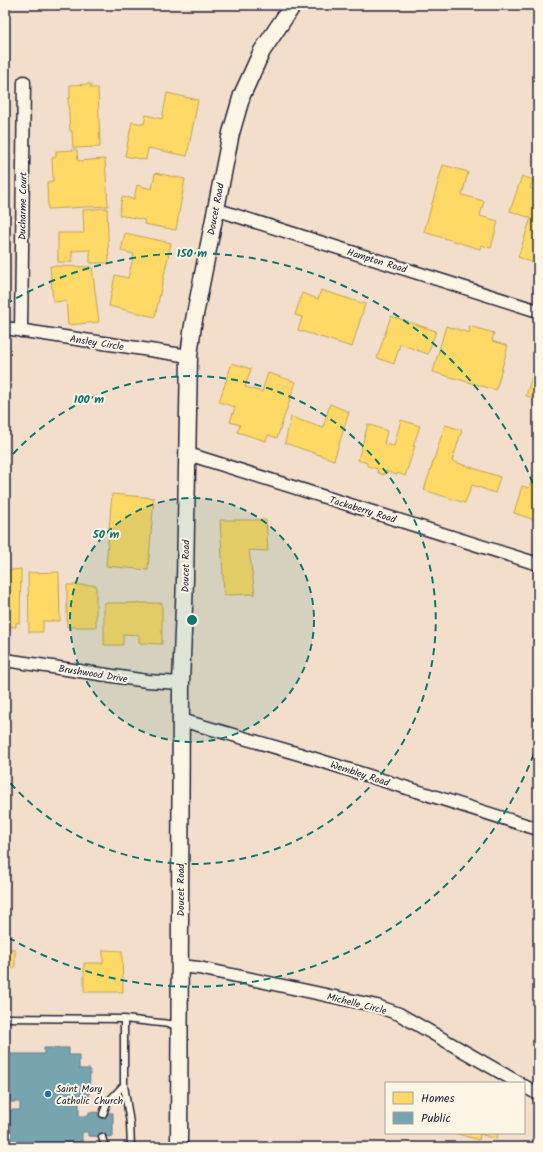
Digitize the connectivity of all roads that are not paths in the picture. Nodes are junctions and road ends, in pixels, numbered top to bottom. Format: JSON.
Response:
{"nodes":[{"id":1,"x":293,"y":5,"type":"edge"},
{"id":2,"x":24,"y":82,"type":"dead end"},
{"id":3,"x":215,"y":209,"type":"junction"},
{"id":4,"x":538,"y":311,"type":"edge"},
{"id":5,"x":5,"y":328,"type":"edge"},
{"id":6,"x":21,"y":330,"type":"junction"},
{"id":7,"x":188,"y":356,"type":"junction"},
{"id":8,"x":188,"y":454,"type":"junction"},
{"id":9,"x":538,"y":564,"type":"edge"},
{"id":10,"x":5,"y":660,"type":"edge"},
{"id":11,"x":181,"y":683,"type":"junction"},
{"id":12,"x":181,"y":720,"type":"junction"},
{"id":13,"x":538,"y":829,"type":"edge"},
{"id":14,"x":179,"y":966,"type":"junction"},
{"id":15,"x":5,"y":1018,"type":"edge"},
{"id":16,"x":124,"y":1019,"type":"junction"},
{"id":17,"x":179,"y":1025,"type":"junction"},
{"id":18,"x":517,"y":1082,"type":"edge"},
{"id":19,"x":124,"y":1085,"type":"junction"},
{"id":20,"x":525,"y":1087,"type":"edge"},
{"id":21,"x":538,"y":1094,"type":"edge"},
{"id":22,"x":103,"y":1114,"type":"dead end"},
{"id":23,"x":102,"y":1137,"type":"dead end"},
{"id":24,"x":105,"y":1147,"type":"edge"},
{"id":25,"x":131,"y":1147,"type":"edge"},
{"id":26,"x":179,"y":1147,"type":"edge"}],
"edges":[{"from":1,"to":3,"type":"street","name":"Doucet Road"},
{"from":2,"to":6,"type":"street","name":"Ducharme Court"},
{"from":3,"to":4,"type":"street","name":"Hampton Road"},
{"from":3,"to":7,"type":"street","name":"Doucet Road"},
{"from":5,"to":6,"type":"street","name":"Ansley Circle"},
{"from":6,"to":7,"type":"street","name":"Ansley Circle"},
{"from":7,"to":8,"type":"street","name":"Doucet Road"},
{"from":8,"to":9,"type":"street","name":"Tackaberry Road"},
{"from":8,"to":11,"type":"street","name":"Doucet Road"},
{"from":10,"to":11,"type":"street","name":"Brushwood Drive"},
{"from":11,"to":12,"type":"street","name":"Doucet Road"},
{"from":12,"to":13,"type":"street","name":"Wembley Road"},
{"from":12,"to":14,"type":"street","name":"Doucet Road"},
{"from":14,"to":17,"type":"street","name":"Doucet Road"},
{"from":14,"to":18,"type":"street","name":"Michelle Circle"},
{"from":15,"to":16,"type":"lane"},
{"from":16,"to":17,"type":"lane"},
{"from":16,"to":19,"type":"lane"},
{"from":17,"to":26,"type":"street","name":"Doucet Road"},
{"from":19,"to":22,"type":"lane"},
{"from":19,"to":25,"type":"lane"},
{"from":20,"to":21,"type":"street"},
{"from":23,"to":24,"type":"lane"}]}
